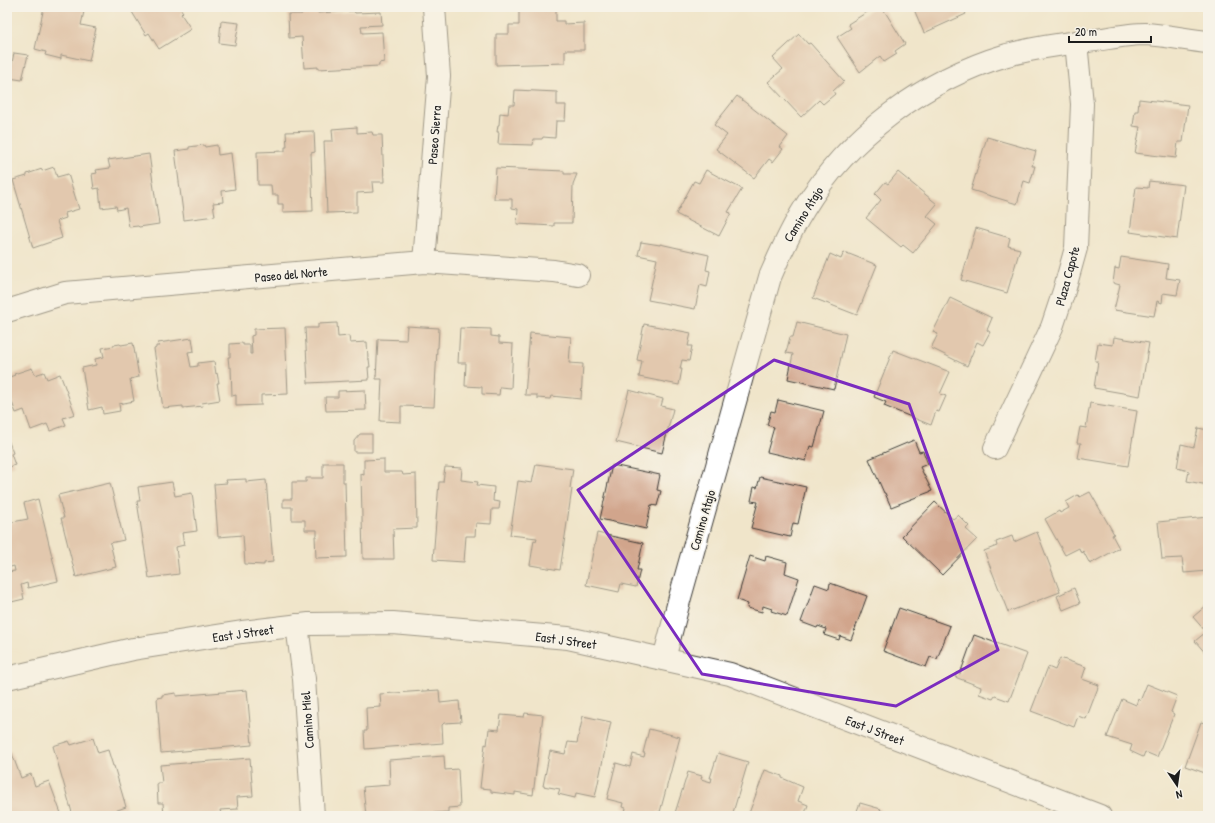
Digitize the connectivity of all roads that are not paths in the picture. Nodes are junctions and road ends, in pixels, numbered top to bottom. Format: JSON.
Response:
{"nodes":[{"id":1,"x":434,"y":7,"type":"edge"},
{"id":2,"x":1076,"y":42,"type":"junction"},
{"id":3,"x":1208,"y":42,"type":"edge"},
{"id":4,"x":424,"y":262,"type":"junction"},
{"id":5,"x":578,"y":275,"type":"dead end"},
{"id":6,"x":7,"y":311,"type":"edge"},
{"id":7,"x":996,"y":448,"type":"dead end"},
{"id":8,"x":297,"y":625,"type":"junction"},
{"id":9,"x":664,"y":659,"type":"junction"},
{"id":10,"x":7,"y":678,"type":"edge"},
{"id":11,"x":313,"y":816,"type":"edge"},
{"id":12,"x":1100,"y":816,"type":"edge"}],
"edges":[{"from":1,"to":4,"type":"street","name":"Paseo Sierra"},
{"from":2,"to":3,"type":"street","name":"Camino Atajo"},
{"from":2,"to":7,"type":"street","name":"Plaza Capote"},
{"from":2,"to":9,"type":"street","name":"Camino Atajo"},
{"from":4,"to":5,"type":"street","name":"Paseo del Norte"},
{"from":4,"to":6,"type":"street","name":"Paseo del Norte"},
{"from":8,"to":9,"type":"street","name":"East J Street"},
{"from":8,"to":10,"type":"street","name":"East J Street"},
{"from":8,"to":11,"type":"street","name":"Camino Miel"},
{"from":9,"to":12,"type":"street","name":"East J Street"}]}
